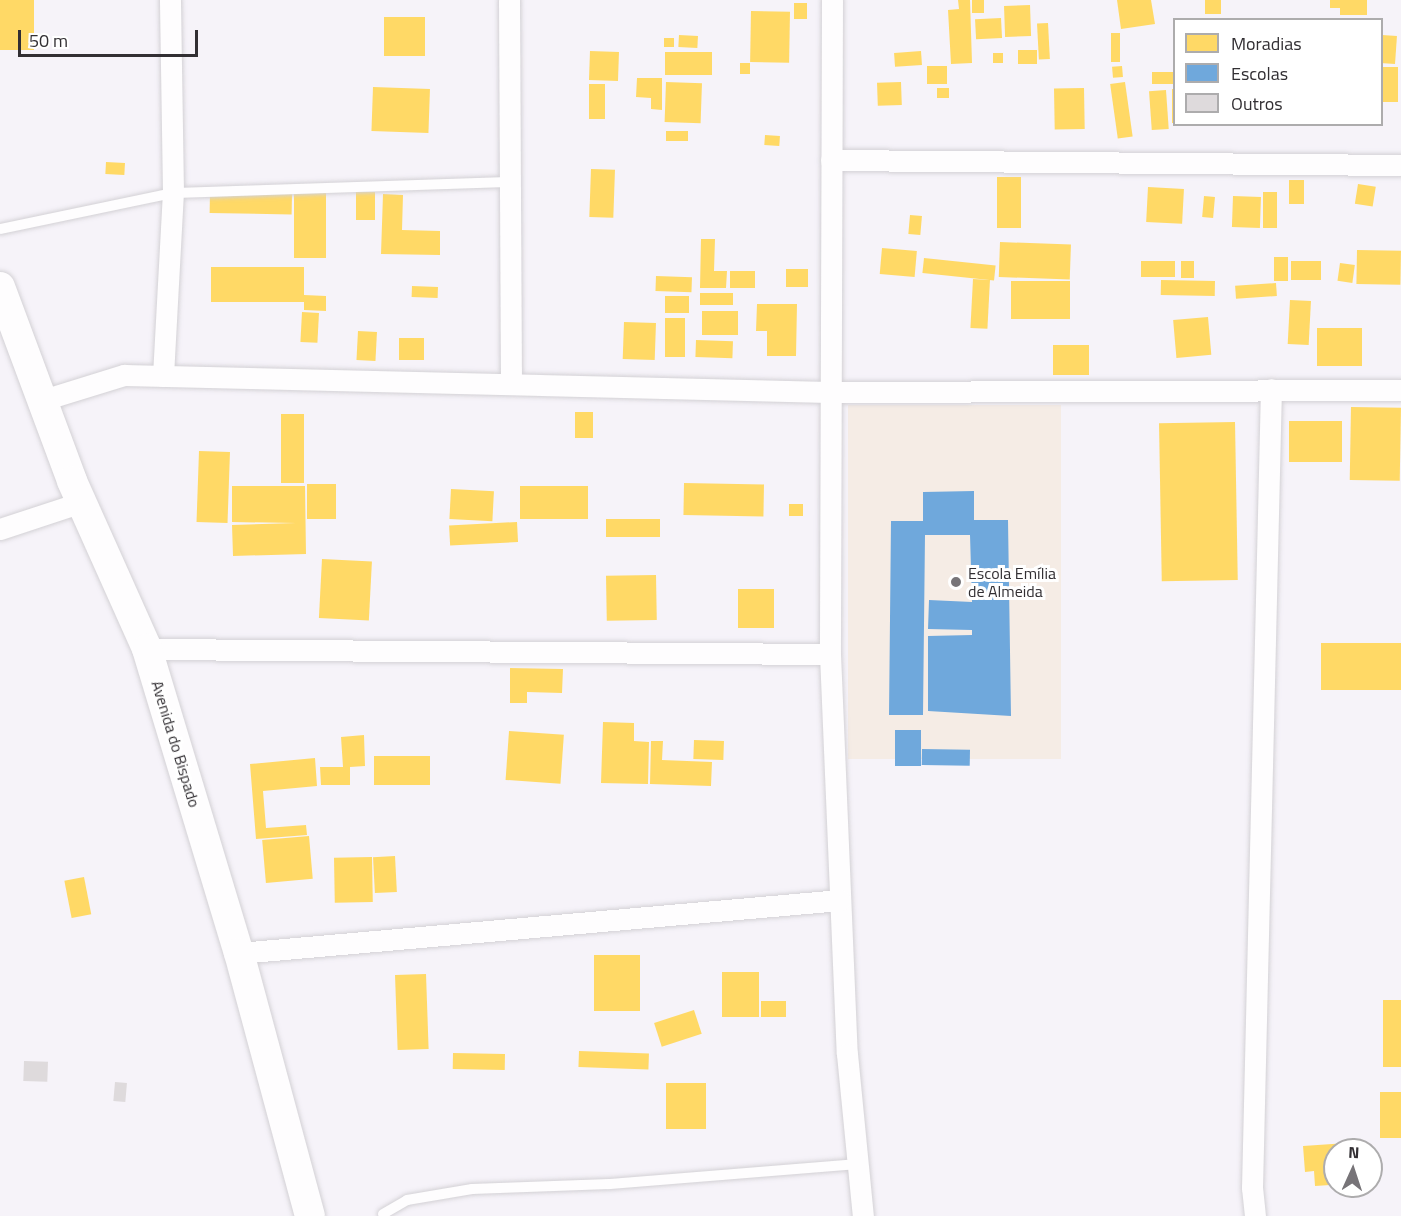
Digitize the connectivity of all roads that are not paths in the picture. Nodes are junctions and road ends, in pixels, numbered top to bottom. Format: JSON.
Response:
{"nodes":[{"id":1,"x":171,"y":0,"type":"edge"},
{"id":2,"x":509,"y":0,"type":"edge"},
{"id":3,"x":832,"y":0,"type":"edge"},
{"id":4,"x":831,"y":160,"type":"junction"},
{"id":5,"x":1401,"y":165,"type":"edge"},
{"id":6,"x":510,"y":182,"type":"junction"},
{"id":7,"x":173,"y":194,"type":"junction"},
{"id":8,"x":0,"y":230,"type":"edge"},
{"id":9,"x":0,"y":287,"type":"edge"},
{"id":10,"x":163,"y":376,"type":"junction"},
{"id":11,"x":511,"y":384,"type":"junction"},
{"id":12,"x":1271,"y":389,"type":"junction"},
{"id":13,"x":1401,"y":390,"type":"edge"},
{"id":14,"x":830,"y":392,"type":"junction"},
{"id":15,"x":44,"y":400,"type":"junction"},
{"id":16,"x":81,"y":502,"type":"junction"},
{"id":17,"x":0,"y":529,"type":"edge"},
{"id":18,"x":147,"y":649,"type":"junction"},
{"id":19,"x":830,"y":654,"type":"junction"},
{"id":20,"x":840,"y":900,"type":"junction"},
{"id":21,"x":239,"y":953,"type":"junction"},
{"id":22,"x":859,"y":1164,"type":"junction"},
{"id":23,"x":384,"y":1214,"type":"dead end"},
{"id":24,"x":310,"y":1216,"type":"edge"},
{"id":25,"x":863,"y":1216,"type":"edge"},
{"id":26,"x":1255,"y":1216,"type":"edge"}],
"edges":[{"from":1,"to":7,"type":"street"},
{"from":2,"to":6,"type":"street"},
{"from":3,"to":4,"type":"street"},
{"from":4,"to":5,"type":"street"},
{"from":4,"to":14,"type":"street"},
{"from":6,"to":7,"type":"lane"},
{"from":6,"to":11,"type":"street"},
{"from":7,"to":8,"type":"lane"},
{"from":7,"to":10,"type":"street"},
{"from":9,"to":15,"type":"main road","name":"Avenida do Bispado"},
{"from":10,"to":11,"type":"street"},
{"from":10,"to":15,"type":"street"},
{"from":11,"to":14,"type":"street"},
{"from":12,"to":13,"type":"street"},
{"from":12,"to":14,"type":"street"},
{"from":12,"to":26,"type":"street"},
{"from":14,"to":19,"type":"street"},
{"from":15,"to":16,"type":"main road","name":"Avenida do Bispado"},
{"from":16,"to":17,"type":"street"},
{"from":16,"to":18,"type":"main road","name":"Avenida do Bispado"},
{"from":18,"to":19,"type":"street"},
{"from":18,"to":21,"type":"main road","name":"Avenida do Bispado"},
{"from":19,"to":20,"type":"street"},
{"from":20,"to":21,"type":"street"},
{"from":20,"to":22,"type":"street"},
{"from":21,"to":24,"type":"main road","name":"Avenida do Bispado"},
{"from":22,"to":23,"type":"lane"},
{"from":22,"to":25,"type":"street"}]}
